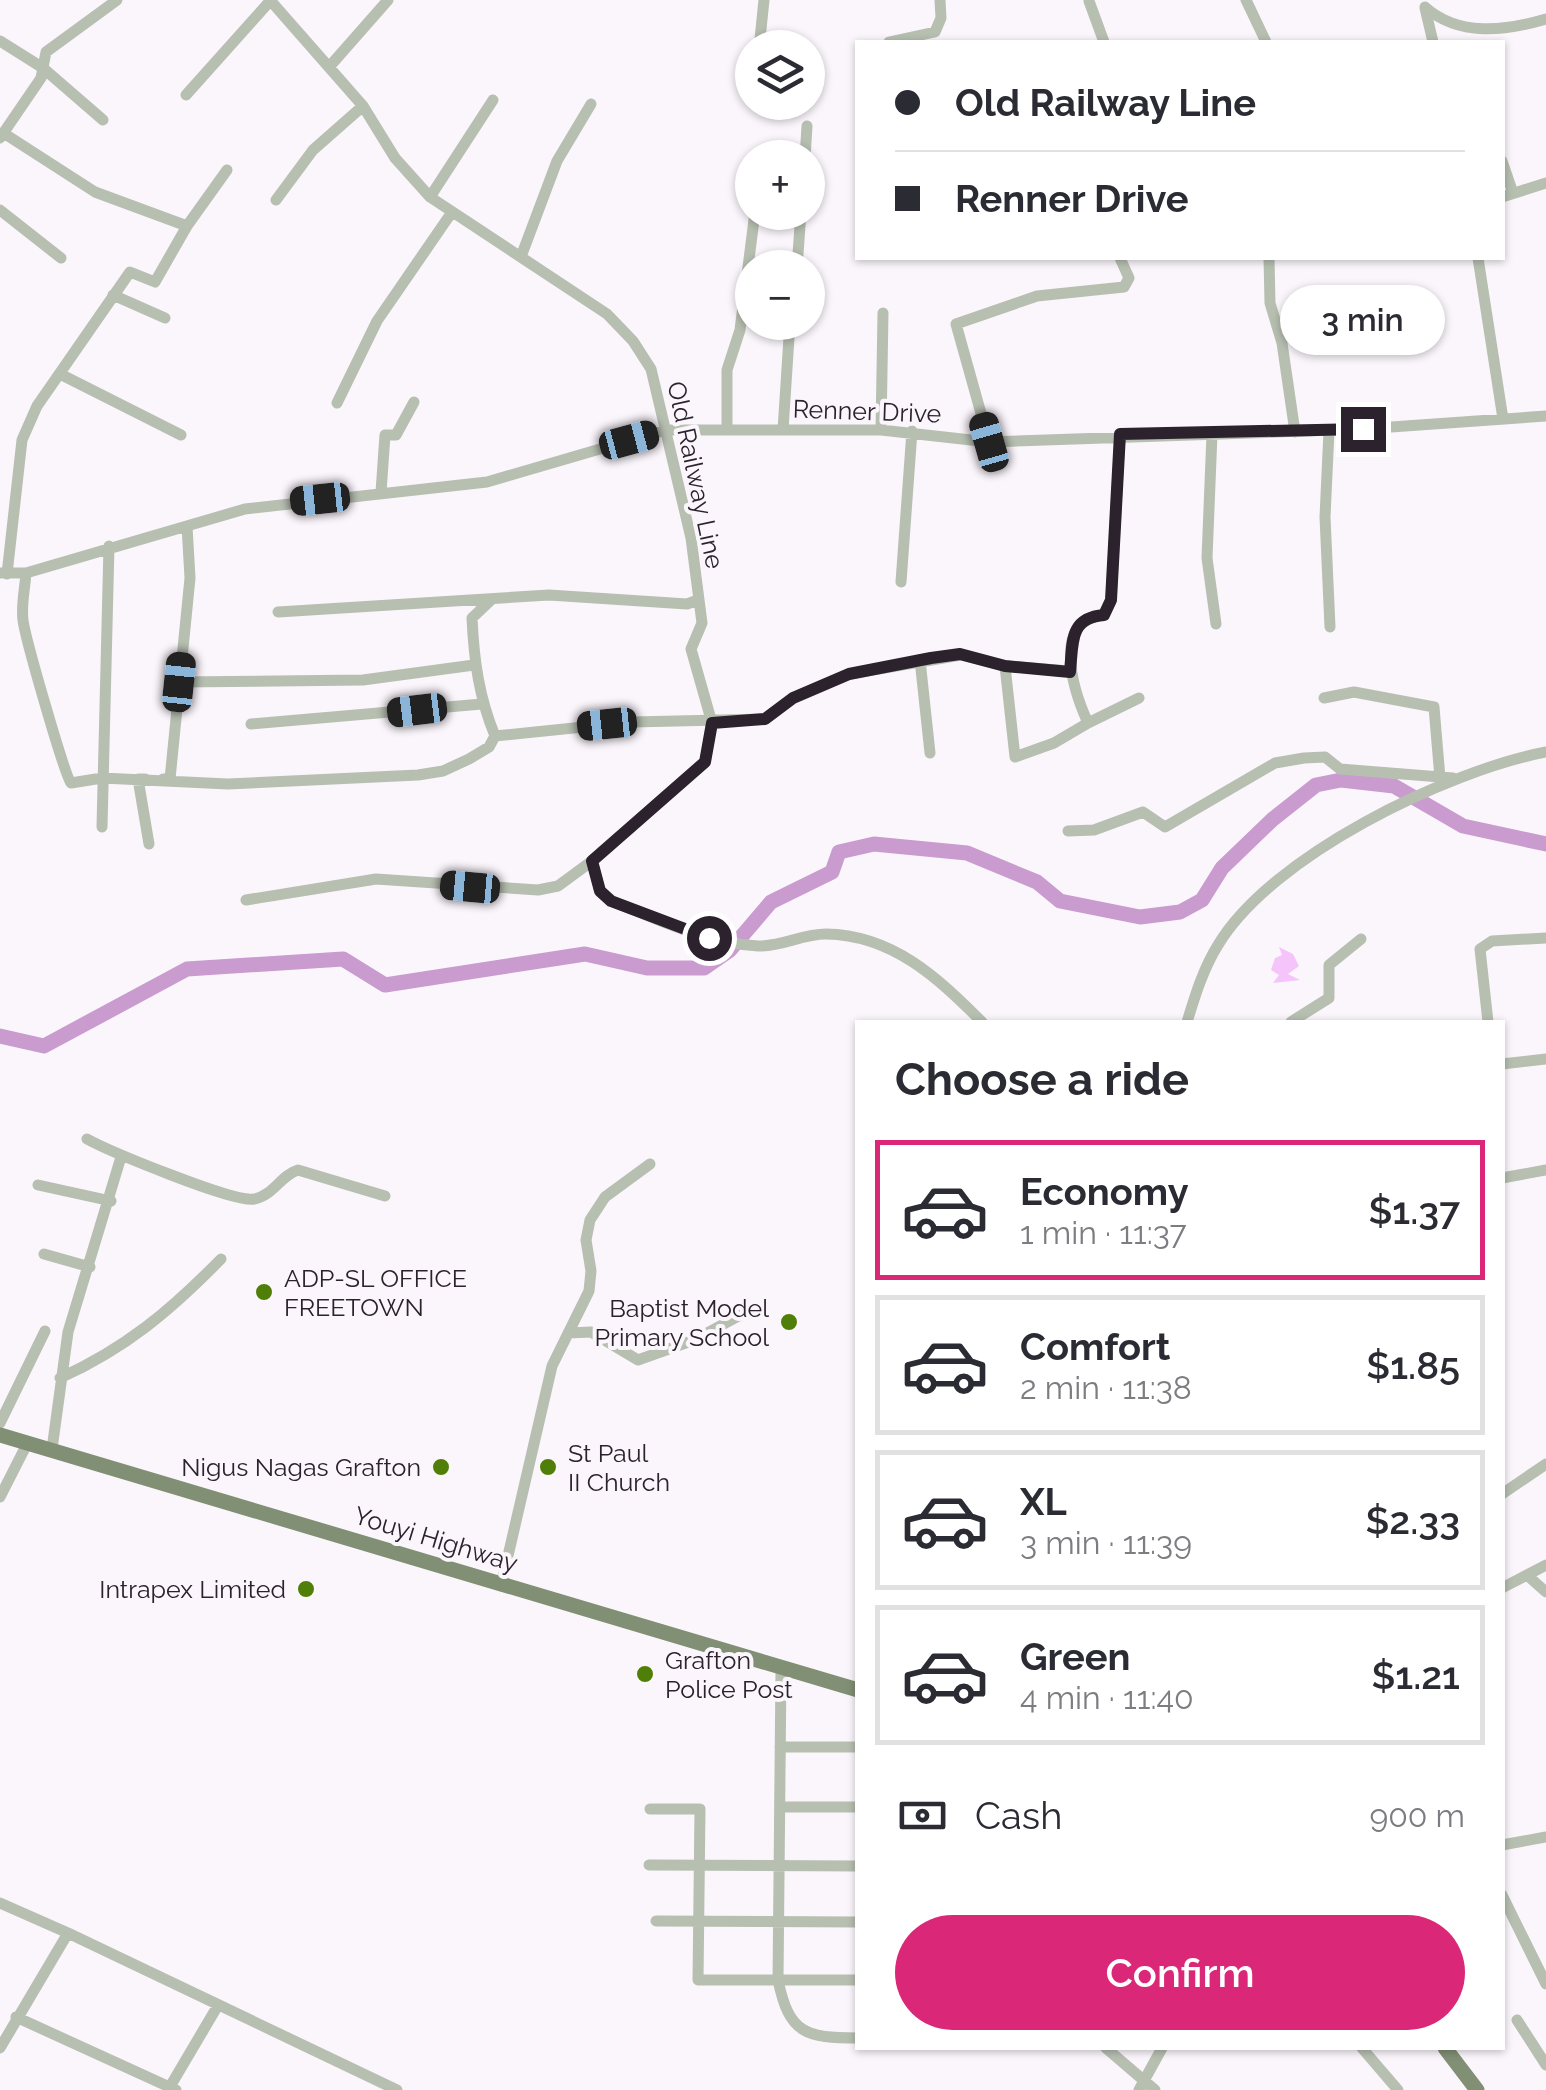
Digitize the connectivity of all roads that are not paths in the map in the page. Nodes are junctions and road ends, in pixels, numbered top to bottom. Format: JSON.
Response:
{"nodes":[{"id":1,"x":117,"y":0,"type":"edge"},
{"id":2,"x":270,"y":0,"type":"edge"},
{"id":3,"x":388,"y":0,"type":"edge"},
{"id":4,"x":764,"y":0,"type":"edge"},
{"id":5,"x":940,"y":0,"type":"edge"},
{"id":6,"x":1246,"y":0,"type":"edge"},
{"id":7,"x":1089,"y":1,"type":"edge"},
{"id":8,"x":1424,"y":4,"type":"edge"},
{"id":9,"x":1546,"y":19,"type":"edge"},
{"id":10,"x":761,"y":30,"type":"edge"},
{"id":11,"x":898,"y":40,"type":"edge"},
{"id":12,"x":1103,"y":40,"type":"edge"},
{"id":13,"x":1265,"y":40,"type":"edge"},
{"id":14,"x":1433,"y":40,"type":"edge"},
{"id":15,"x":0,"y":41,"type":"edge"},
{"id":16,"x":330,"y":66,"type":"junction"},
{"id":17,"x":43,"y":68,"type":"junction"},
{"id":18,"x":186,"y":95,"type":"dead end"},
{"id":19,"x":493,"y":100,"type":"dead end"},
{"id":20,"x":591,"y":104,"type":"dead end"},
{"id":21,"x":363,"y":106,"type":"junction"},
{"id":22,"x":104,"y":120,"type":"dead end"},
{"id":23,"x":807,"y":126,"type":"dead end"},
{"id":24,"x":2,"y":136,"type":"edge"},
{"id":25,"x":806,"y":140,"type":"edge"},
{"id":26,"x":227,"y":170,"type":"dead end"},
{"id":27,"x":1546,"y":183,"type":"edge"},
{"id":28,"x":1508,"y":195,"type":"edge"},
{"id":29,"x":430,"y":197,"type":"junction"},
{"id":30,"x":276,"y":200,"type":"dead end"},
{"id":31,"x":0,"y":210,"type":"edge"},
{"id":32,"x":452,"y":212,"type":"junction"},
{"id":33,"x":187,"y":226,"type":"junction"},
{"id":34,"x":753,"y":230,"type":"edge"},
{"id":35,"x":522,"y":254,"type":"junction"},
{"id":36,"x":61,"y":258,"type":"dead end"},
{"id":37,"x":1121,"y":260,"type":"edge"},
{"id":38,"x":1268,"y":260,"type":"edge"},
{"id":39,"x":1478,"y":260,"type":"edge"},
{"id":40,"x":113,"y":294,"type":"junction"},
{"id":41,"x":883,"y":313,"type":"dead end"},
{"id":42,"x":165,"y":318,"type":"dead end"},
{"id":43,"x":789,"y":340,"type":"edge"},
{"id":44,"x":62,"y":375,"type":"junction"},
{"id":45,"x":414,"y":402,"type":"dead end"},
{"id":46,"x":336,"y":403,"type":"dead end"},
{"id":47,"x":1546,"y":416,"type":"edge"},
{"id":48,"x":1502,"y":419,"type":"junction"},
{"id":49,"x":664,"y":430,"type":"junction"},
{"id":50,"x":727,"y":430,"type":"junction"},
{"id":51,"x":784,"y":430,"type":"junction"},
{"id":52,"x":881,"y":430,"type":"junction"},
{"id":53,"x":1329,"y":430,"type":"junction"},
{"id":54,"x":912,"y":431,"type":"junction"},
{"id":55,"x":1294,"y":432,"type":"junction"},
{"id":56,"x":1120,"y":434,"type":"junction"},
{"id":57,"x":1212,"y":434,"type":"junction"},
{"id":58,"x":181,"y":436,"type":"dead end"},
{"id":59,"x":989,"y":442,"type":"junction"},
{"id":60,"x":381,"y":492,"type":"junction"},
{"id":61,"x":187,"y":526,"type":"junction"},
{"id":62,"x":109,"y":546,"type":"junction"},
{"id":63,"x":26,"y":573,"type":"junction"},
{"id":64,"x":4,"y":574,"type":"edge"},
{"id":65,"x":901,"y":582,"type":"dead end"},
{"id":66,"x":491,"y":600,"type":"junction"},
{"id":67,"x":698,"y":600,"type":"junction"},
{"id":68,"x":278,"y":612,"type":"dead end"},
{"id":69,"x":1216,"y":624,"type":"dead end"},
{"id":70,"x":1330,"y":627,"type":"dead end"},
{"id":71,"x":920,"y":660,"type":"junction"},
{"id":72,"x":474,"y":665,"type":"junction"},
{"id":73,"x":1005,"y":666,"type":"junction"},
{"id":74,"x":1070,"y":672,"type":"junction"},
{"id":75,"x":179,"y":682,"type":"junction"},
{"id":76,"x":1139,"y":698,"type":"dead end"},
{"id":77,"x":1324,"y":698,"type":"dead end"},
{"id":78,"x":482,"y":704,"type":"junction"},
{"id":79,"x":712,"y":723,"type":"junction"},
{"id":80,"x":1088,"y":723,"type":"junction"},
{"id":81,"x":251,"y":724,"type":"dead end"},
{"id":82,"x":495,"y":736,"type":"junction"},
{"id":83,"x":1546,"y":752,"type":"edge"},
{"id":84,"x":930,"y":753,"type":"dead end"},
{"id":85,"x":102,"y":778,"type":"junction"},
{"id":86,"x":138,"y":778,"type":"junction"},
{"id":87,"x":170,"y":779,"type":"junction"},
{"id":88,"x":1441,"y":782,"type":"junction"},
{"id":89,"x":102,"y":826,"type":"dead end"},
{"id":90,"x":1068,"y":831,"type":"dead end"},
{"id":91,"x":150,"y":844,"type":"dead end"},
{"id":92,"x":592,"y":861,"type":"junction"},
{"id":93,"x":246,"y":900,"type":"dead end"},
{"id":94,"x":1546,"y":938,"type":"edge"},
{"id":95,"x":1361,"y":939,"type":"dead end"},
{"id":96,"x":980,"y":1020,"type":"edge"},
{"id":97,"x":1188,"y":1020,"type":"edge"},
{"id":98,"x":1295,"y":1020,"type":"edge"},
{"id":99,"x":1488,"y":1020,"type":"edge"},
{"id":100,"x":1546,"y":1059,"type":"edge"},
{"id":101,"x":1505,"y":1064,"type":"edge"},
{"id":102,"x":87,"y":1139,"type":"dead end"},
{"id":103,"x":120,"y":1157,"type":"junction"},
{"id":104,"x":650,"y":1164,"type":"dead end"},
{"id":105,"x":1546,"y":1170,"type":"edge"},
{"id":106,"x":1505,"y":1177,"type":"edge"},
{"id":107,"x":38,"y":1185,"type":"dead end"},
{"id":108,"x":385,"y":1196,"type":"dead end"},
{"id":109,"x":111,"y":1201,"type":"junction"},
{"id":110,"x":44,"y":1254,"type":"dead end"},
{"id":111,"x":221,"y":1259,"type":"dead end"},
{"id":112,"x":90,"y":1266,"type":"junction"},
{"id":113,"x":748,"y":1311,"type":"dead end"},
{"id":114,"x":45,"y":1331,"type":"dead end"},
{"id":115,"x":568,"y":1333,"type":"junction"},
{"id":116,"x":60,"y":1378,"type":"junction"},
{"id":117,"x":0,"y":1423,"type":"edge"},
{"id":118,"x":0,"y":1435,"type":"edge"},
{"id":119,"x":28,"y":1442,"type":"junction"},
{"id":120,"x":52,"y":1449,"type":"junction"},
{"id":121,"x":1546,"y":1464,"type":"edge"},
{"id":122,"x":1505,"y":1492,"type":"edge"},
{"id":123,"x":0,"y":1497,"type":"edge"},
{"id":124,"x":1546,"y":1564,"type":"edge"},
{"id":125,"x":1528,"y":1576,"type":"junction"},
{"id":126,"x":501,"y":1586,"type":"junction"},
{"id":127,"x":1505,"y":1587,"type":"edge"},
{"id":128,"x":1546,"y":1592,"type":"edge"},
{"id":129,"x":781,"y":1670,"type":"junction"},
{"id":130,"x":855,"y":1689,"type":"edge"},
{"id":131,"x":780,"y":1747,"type":"junction"},
{"id":132,"x":855,"y":1747,"type":"edge"},
{"id":133,"x":780,"y":1807,"type":"junction"},
{"id":134,"x":855,"y":1807,"type":"edge"},
{"id":135,"x":650,"y":1809,"type":"dead end"},
{"id":136,"x":1546,"y":1837,"type":"edge"},
{"id":137,"x":1505,"y":1844,"type":"edge"},
{"id":138,"x":649,"y":1865,"type":"dead end"},
{"id":139,"x":700,"y":1865,"type":"junction"},
{"id":140,"x":779,"y":1865,"type":"junction"},
{"id":141,"x":855,"y":1866,"type":"edge"},
{"id":142,"x":1505,"y":1901,"type":"edge"},
{"id":143,"x":0,"y":1903,"type":"edge"},
{"id":144,"x":656,"y":1921,"type":"dead end"},
{"id":145,"x":699,"y":1921,"type":"junction"},
{"id":146,"x":778,"y":1922,"type":"junction"},
{"id":147,"x":855,"y":1922,"type":"edge"},
{"id":148,"x":68,"y":1933,"type":"junction"},
{"id":149,"x":778,"y":1980,"type":"junction"},
{"id":150,"x":855,"y":1980,"type":"edge"},
{"id":151,"x":1546,"y":1984,"type":"edge"},
{"id":152,"x":217,"y":2007,"type":"junction"},
{"id":153,"x":16,"y":2017,"type":"junction"},
{"id":154,"x":1517,"y":2020,"type":"dead end"},
{"id":155,"x":855,"y":2038,"type":"edge"},
{"id":156,"x":0,"y":2048,"type":"edge"},
{"id":157,"x":1108,"y":2050,"type":"edge"},
{"id":158,"x":1161,"y":2050,"type":"edge"},
{"id":159,"x":1364,"y":2050,"type":"edge"},
{"id":160,"x":1447,"y":2050,"type":"edge"},
{"id":161,"x":1546,"y":2065,"type":"edge"},
{"id":162,"x":376,"y":2087,"type":"edge"},
{"id":163,"x":1146,"y":2087,"type":"edge"},
{"id":164,"x":171,"y":2089,"type":"edge"},
{"id":165,"x":397,"y":2090,"type":"edge"},
{"id":166,"x":1398,"y":2090,"type":"edge"},
{"id":167,"x":1477,"y":2090,"type":"edge"}],
"edges":[{"from":1,"to":17,"type":"street"},
{"from":2,"to":16,"type":"street","name":"Old Railway Line"},
{"from":2,"to":18,"type":"street"},
{"from":3,"to":16,"type":"street"},
{"from":4,"to":10,"type":"street"},
{"from":5,"to":11,"type":"street"},
{"from":6,"to":13,"type":"street"},
{"from":7,"to":12,"type":"street"},
{"from":8,"to":9,"type":"street"},
{"from":8,"to":14,"type":"street"},
{"from":15,"to":17,"type":"street"},
{"from":16,"to":21,"type":"street","name":"Old Railway Line"},
{"from":17,"to":22,"type":"street"},
{"from":17,"to":24,"type":"street"},
{"from":19,"to":29,"type":"street"},
{"from":20,"to":35,"type":"street"},
{"from":21,"to":29,"type":"street","name":"Old Railway Line"},
{"from":21,"to":30,"type":"street"},
{"from":23,"to":25,"type":"street"},
{"from":24,"to":33,"type":"street"},
{"from":26,"to":33,"type":"street"},
{"from":27,"to":28,"type":"street"},
{"from":29,"to":32,"type":"street","name":"Old Railway Line"},
{"from":31,"to":36,"type":"street"},
{"from":32,"to":35,"type":"street","name":"Old Railway Line"},
{"from":32,"to":46,"type":"street"},
{"from":33,"to":40,"type":"street"},
{"from":34,"to":50,"type":"street"},
{"from":35,"to":49,"type":"street","name":"Old Railway Line"},
{"from":37,"to":59,"type":"street"},
{"from":38,"to":55,"type":"street"},
{"from":39,"to":48,"type":"street"},
{"from":40,"to":42,"type":"street"},
{"from":40,"to":44,"type":"street"},
{"from":41,"to":52,"type":"street"},
{"from":43,"to":51,"type":"street"},
{"from":44,"to":58,"type":"street"},
{"from":44,"to":64,"type":"street"},
{"from":45,"to":60,"type":"street"},
{"from":47,"to":48,"type":"street","name":"Renner Drive"},
{"from":48,"to":53,"type":"street","name":"Renner Drive"},
{"from":49,"to":50,"type":"street","name":"Renner Drive"},
{"from":49,"to":60,"type":"street","name":"Renner Drive"},
{"from":49,"to":67,"type":"street","name":"Old Railway Line"},
{"from":50,"to":51,"type":"street","name":"Renner Drive"},
{"from":51,"to":52,"type":"street","name":"Renner Drive"},
{"from":52,"to":54,"type":"street","name":"Renner Drive"},
{"from":53,"to":55,"type":"street","name":"Renner Drive"},
{"from":53,"to":70,"type":"street"},
{"from":54,"to":59,"type":"street","name":"Renner Drive"},
{"from":54,"to":65,"type":"street"},
{"from":55,"to":57,"type":"street","name":"Renner Drive"},
{"from":56,"to":57,"type":"street","name":"Renner Drive"},
{"from":56,"to":59,"type":"street","name":"Renner Drive"},
{"from":56,"to":74,"type":"street"},
{"from":57,"to":69,"type":"street"},
{"from":60,"to":61,"type":"street","name":"Renner Drive"},
{"from":61,"to":62,"type":"street","name":"Renner Drive"},
{"from":61,"to":75,"type":"street"},
{"from":62,"to":63,"type":"street","name":"Renner Drive"},
{"from":62,"to":85,"type":"street"},
{"from":63,"to":64,"type":"street","name":"Renner Drive"},
{"from":63,"to":85,"type":"street"},
{"from":66,"to":67,"type":"street"},
{"from":66,"to":68,"type":"street"},
{"from":66,"to":72,"type":"street"},
{"from":67,"to":79,"type":"street","name":"Old Railway Line"},
{"from":71,"to":73,"type":"street"},
{"from":71,"to":79,"type":"street"},
{"from":71,"to":84,"type":"street"},
{"from":72,"to":75,"type":"street"},
{"from":72,"to":78,"type":"street"},
{"from":73,"to":74,"type":"street"},
{"from":73,"to":80,"type":"street"},
{"from":74,"to":80,"type":"street"},
{"from":75,"to":87,"type":"street"},
{"from":76,"to":80,"type":"street"},
{"from":77,"to":88,"type":"street"},
{"from":78,"to":81,"type":"street"},
{"from":78,"to":82,"type":"street"},
{"from":79,"to":82,"type":"street"},
{"from":79,"to":92,"type":"street"},
{"from":82,"to":87,"type":"street"},
{"from":83,"to":88,"type":"street"},
{"from":85,"to":86,"type":"street"},
{"from":85,"to":89,"type":"street"},
{"from":86,"to":87,"type":"street"},
{"from":86,"to":91,"type":"street"},
{"from":88,"to":90,"type":"street"},
{"from":88,"to":97,"type":"street"},
{"from":92,"to":93,"type":"street"},
{"from":92,"to":96,"type":"street"},
{"from":94,"to":99,"type":"street"},
{"from":95,"to":98,"type":"street"},
{"from":100,"to":101,"type":"street"},
{"from":102,"to":103,"type":"street"},
{"from":103,"to":108,"type":"street"},
{"from":103,"to":109,"type":"street"},
{"from":104,"to":115,"type":"street"},
{"from":105,"to":106,"type":"street"},
{"from":107,"to":109,"type":"street"},
{"from":109,"to":112,"type":"street"},
{"from":110,"to":112,"type":"street"},
{"from":111,"to":116,"type":"street"},
{"from":112,"to":116,"type":"street"},
{"from":113,"to":115,"type":"street"},
{"from":114,"to":117,"type":"street"},
{"from":115,"to":126,"type":"street"},
{"from":116,"to":120,"type":"street"},
{"from":118,"to":119,"type":"main road","name":"Youyi Highway"},
{"from":119,"to":120,"type":"main road","name":"Youyi Highway"},
{"from":119,"to":123,"type":"street"},
{"from":120,"to":126,"type":"main road","name":"Youyi Highway"},
{"from":121,"to":122,"type":"street"},
{"from":124,"to":125,"type":"street"},
{"from":125,"to":127,"type":"street"},
{"from":125,"to":128,"type":"street"},
{"from":126,"to":129,"type":"main road","name":"Youyi Highway"},
{"from":129,"to":130,"type":"main road","name":"Youyi Highway"},
{"from":129,"to":131,"type":"street"},
{"from":131,"to":132,"type":"street"},
{"from":131,"to":133,"type":"street"},
{"from":133,"to":134,"type":"street"},
{"from":133,"to":140,"type":"street"},
{"from":135,"to":139,"type":"street"},
{"from":136,"to":137,"type":"street"},
{"from":138,"to":139,"type":"street"},
{"from":139,"to":140,"type":"street"},
{"from":139,"to":145,"type":"street"},
{"from":140,"to":141,"type":"street"},
{"from":140,"to":146,"type":"street"},
{"from":142,"to":151,"type":"street"},
{"from":143,"to":148,"type":"street"},
{"from":144,"to":145,"type":"street"},
{"from":145,"to":146,"type":"street"},
{"from":145,"to":149,"type":"street"},
{"from":146,"to":147,"type":"street"},
{"from":146,"to":149,"type":"street"},
{"from":148,"to":152,"type":"street"},
{"from":148,"to":153,"type":"street"},
{"from":149,"to":150,"type":"street"},
{"from":149,"to":155,"type":"street"},
{"from":152,"to":162,"type":"street"},
{"from":152,"to":164,"type":"street"},
{"from":153,"to":156,"type":"street"},
{"from":153,"to":164,"type":"street"},
{"from":154,"to":161,"type":"street"},
{"from":157,"to":163,"type":"street"},
{"from":158,"to":163,"type":"street"},
{"from":159,"to":166,"type":"street"},
{"from":160,"to":167,"type":"main road"},
{"from":162,"to":165,"type":"street"}]}
